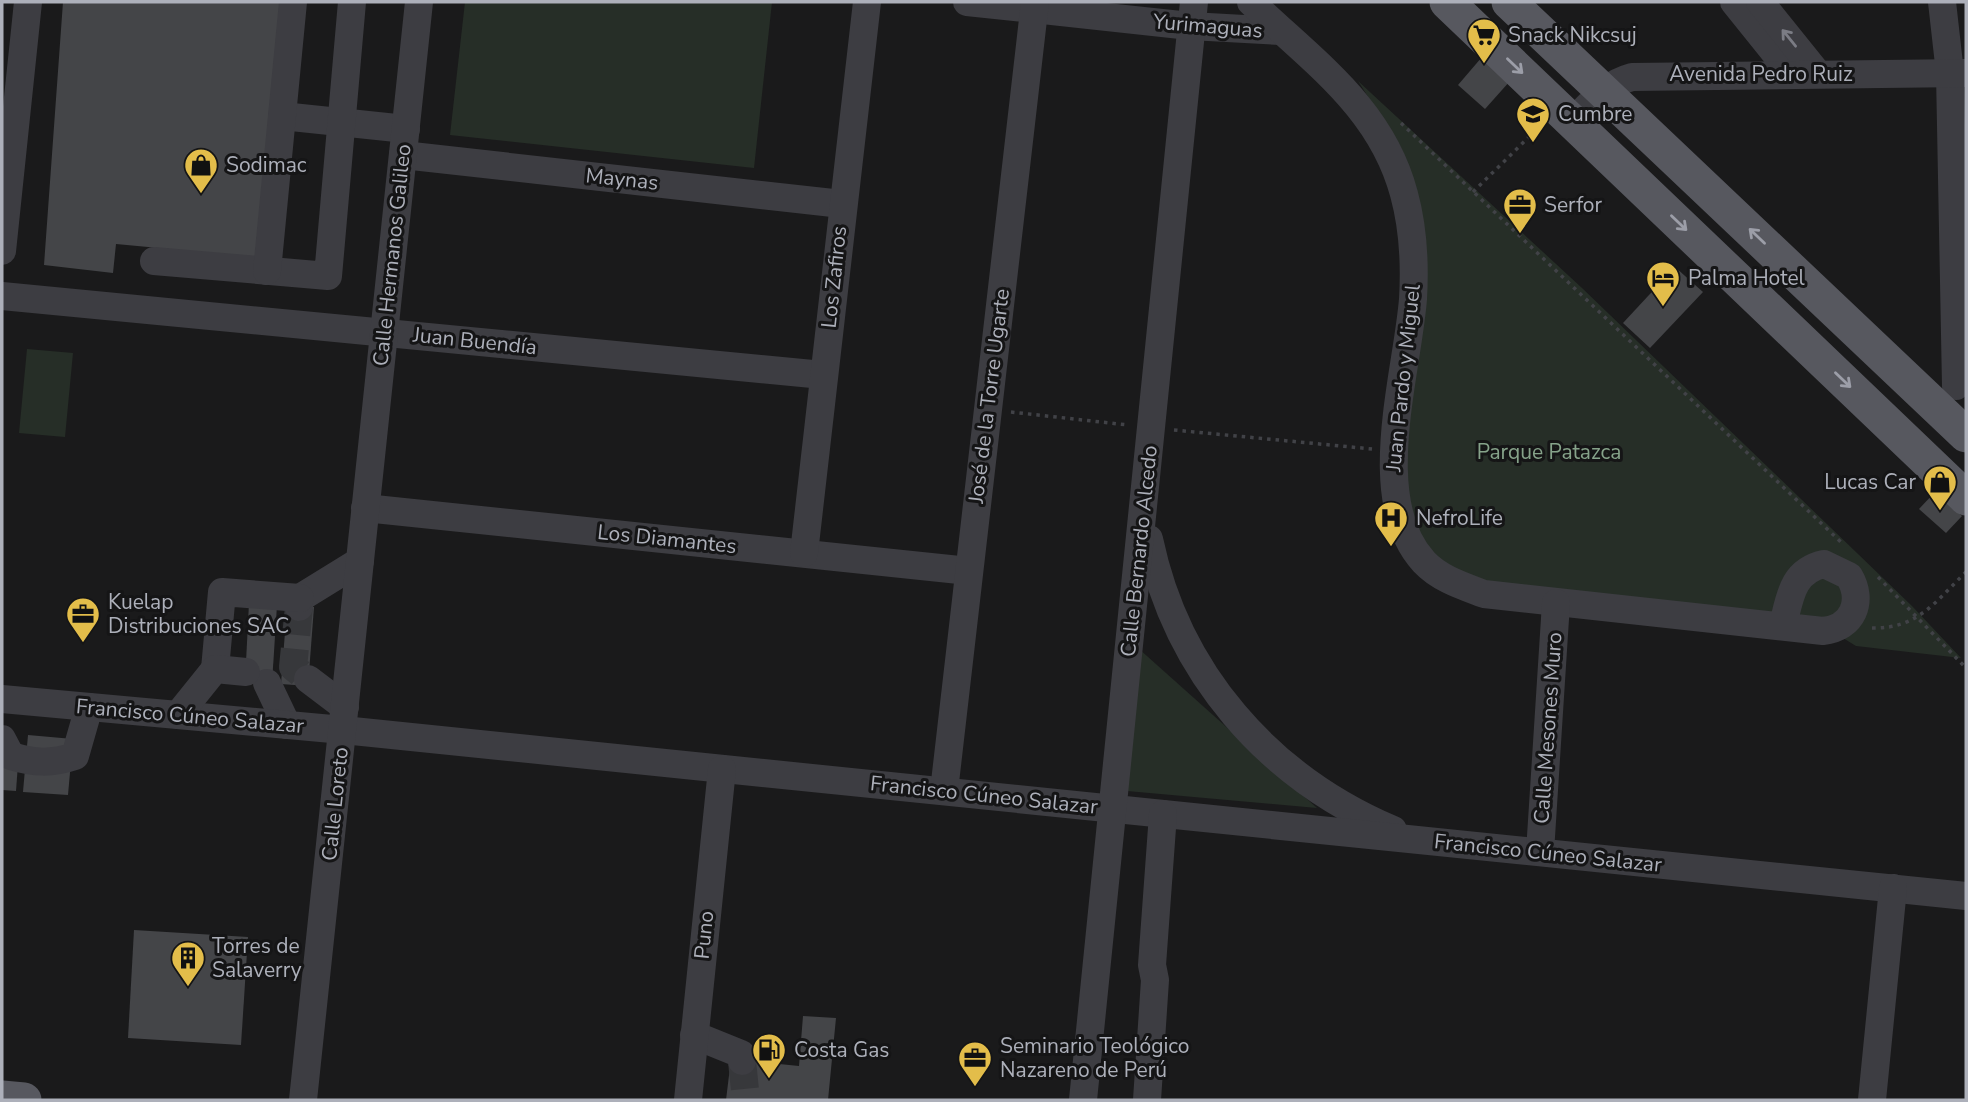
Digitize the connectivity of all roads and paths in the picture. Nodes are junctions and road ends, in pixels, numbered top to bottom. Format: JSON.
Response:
{"nodes":[{"id":1,"x":28,"y":2,"type":"edge"},
{"id":2,"x":293,"y":2,"type":"edge"},
{"id":3,"x":352,"y":2,"type":"edge"},
{"id":4,"x":419,"y":2,"type":"edge"},
{"id":5,"x":867,"y":2,"type":"edge"},
{"id":6,"x":967,"y":2,"type":"edge"},
{"id":7,"x":1251,"y":2,"type":"edge"},
{"id":8,"x":1447,"y":2,"type":"edge"},
{"id":9,"x":1509,"y":2,"type":"edge"},
{"id":10,"x":1734,"y":2,"type":"edge"},
{"id":11,"x":1760,"y":2,"type":"edge"},
{"id":12,"x":1942,"y":2,"type":"edge"},
{"id":13,"x":1034,"y":5,"type":"edge"},
{"id":14,"x":1192,"y":14,"type":"edge"},
{"id":15,"x":1282,"y":31,"type":"junction"},
{"id":16,"x":1805,"y":74,"type":"junction"},
{"id":17,"x":1958,"y":74,"type":"edge"},
{"id":18,"x":11,"y":79,"type":"edge"},
{"id":19,"x":1603,"y":90,"type":"junction"},
{"id":20,"x":1566,"y":115,"type":"junction"},
{"id":21,"x":282,"y":116,"type":"junction"},
{"id":22,"x":1395,"y":117,"type":"dead end"},
{"id":23,"x":342,"y":122,"type":"junction"},
{"id":24,"x":404,"y":142,"type":"junction"},
{"id":25,"x":1473,"y":192,"type":"junction"},
{"id":26,"x":842,"y":204,"type":"junction"},
{"id":27,"x":2,"y":250,"type":"edge"},
{"id":28,"x":154,"y":261,"type":"dead end"},
{"id":29,"x":267,"y":271,"type":"junction"},
{"id":30,"x":2,"y":296,"type":"edge"},
{"id":31,"x":384,"y":333,"type":"junction"},
{"id":32,"x":823,"y":375,"type":"junction"},
{"id":33,"x":1952,"y":392,"type":"edge"},
{"id":34,"x":988,"y":410,"type":"junction"},
{"id":35,"x":1152,"y":428,"type":"junction"},
{"id":36,"x":1966,"y":435,"type":"edge"},
{"id":37,"x":1394,"y":452,"type":"junction"},
{"id":38,"x":1966,"y":498,"type":"edge"},
{"id":39,"x":365,"y":508,"type":"junction"},
{"id":40,"x":1144,"y":516,"type":"junction"},
{"id":41,"x":1849,"y":550,"type":"dead end"},
{"id":42,"x":804,"y":554,"type":"junction"},
{"id":43,"x":360,"y":561,"type":"junction"},
{"id":44,"x":1870,"y":569,"type":"dead end"},
{"id":45,"x":969,"y":571,"type":"junction"},
{"id":46,"x":1966,"y":572,"type":"edge"},
{"id":47,"x":1556,"y":603,"type":"junction"},
{"id":48,"x":1920,"y":617,"type":"junction"},
{"id":49,"x":1783,"y":625,"type":"junction"},
{"id":50,"x":1842,"y":626,"type":"junction"},
{"id":51,"x":1966,"y":668,"type":"edge"},
{"id":52,"x":215,"y":669,"type":"junction"},
{"id":53,"x":309,"y":679,"type":"tunnel mouth"},
{"id":54,"x":2,"y":699,"type":"edge"},
{"id":55,"x":89,"y":707,"type":"junction"},
{"id":56,"x":178,"y":715,"type":"junction"},
{"id":57,"x":344,"y":719,"type":"junction"},
{"id":58,"x":287,"y":725,"type":"junction"},
{"id":59,"x":2,"y":739,"type":"edge"},
{"id":60,"x":722,"y":769,"type":"junction"},
{"id":61,"x":944,"y":791,"type":"junction"},
{"id":62,"x":1113,"y":809,"type":"junction"},
{"id":63,"x":1163,"y":814,"type":"junction"},
{"id":64,"x":1415,"y":840,"type":"junction"},
{"id":65,"x":1540,"y":852,"type":"junction"},
{"id":66,"x":1893,"y":888,"type":"junction"},
{"id":67,"x":1966,"y":896,"type":"edge"},
{"id":68,"x":694,"y":1035,"type":"junction"},
{"id":69,"x":742,"y":1061,"type":"dead end"},
{"id":70,"x":2,"y":1098,"type":"edge"},
{"id":71,"x":24,"y":1100,"type":"edge"},
{"id":72,"x":303,"y":1100,"type":"edge"},
{"id":73,"x":688,"y":1100,"type":"edge"},
{"id":74,"x":1083,"y":1100,"type":"edge"},
{"id":75,"x":1147,"y":1100,"type":"edge"},
{"id":76,"x":1872,"y":1100,"type":"edge"}],
"edges":[{"from":1,"to":18,"type":"street"},
{"from":2,"to":21,"type":"street"},
{"from":3,"to":23,"type":"street"},
{"from":4,"to":24,"type":"street","name":"Calle Hermanos Galileo"},
{"from":5,"to":26,"type":"street","name":"Los Zafiros"},
{"from":6,"to":13,"type":"street","name":"Yurimaguas"},
{"from":7,"to":15,"type":"street","name":"Juan Pardo y Miguel"},
{"from":8,"to":20,"type":"main road","one_way":true},
{"from":9,"to":19,"type":"main road"},
{"from":10,"to":16,"type":"street"},
{"from":16,"to":11,"type":"street","one_way":true},
{"from":12,"to":17,"type":"street"},
{"from":13,"to":14,"type":"street","name":"Yurimaguas"},
{"from":13,"to":34,"type":"street","name":"José de la Torre Ugarte"},
{"from":14,"to":15,"type":"street","name":"Yurimaguas"},
{"from":14,"to":35,"type":"street","name":"Calle Bernardo Alcedo"},
{"from":15,"to":37,"type":"street","name":"Juan Pardo y Miguel"},
{"from":16,"to":17,"type":"street","name":"Avenida Pedro Ruiz"},
{"from":16,"to":19,"type":"street","name":"Avenida Pedro Ruiz"},
{"from":17,"to":33,"type":"street"},
{"from":18,"to":27,"type":"street"},
{"from":19,"to":20,"type":"street","name":"Avenida Pedro Ruiz"},
{"from":33,"to":19,"type":"main road","one_way":true},
{"from":20,"to":25,"type":"path"},
{"from":20,"to":38,"type":"main road","one_way":true},
{"from":21,"to":23,"type":"street","name":"Maynas"},
{"from":21,"to":29,"type":"street"},
{"from":22,"to":25,"type":"path"},
{"from":23,"to":24,"type":"street","name":"Maynas"},
{"from":23,"to":29,"type":"street"},
{"from":24,"to":26,"type":"street","name":"Maynas"},
{"from":24,"to":31,"type":"street","name":"Calle Hermanos Galileo"},
{"from":25,"to":41,"type":"path"},
{"from":26,"to":32,"type":"street","name":"Los Zafiros"},
{"from":28,"to":29,"type":"street"},
{"from":30,"to":31,"type":"street","name":"Juan Buendía"},
{"from":31,"to":32,"type":"street","name":"Juan Buendía"},
{"from":31,"to":39,"type":"street","name":"Calle Hermanos Galileo"},
{"from":32,"to":42,"type":"street","name":"Los Zafiros"},
{"from":33,"to":36,"type":"main road"},
{"from":34,"to":35,"type":"path"},
{"from":34,"to":45,"type":"street","name":"José de la Torre Ugarte"},
{"from":35,"to":37,"type":"path"},
{"from":35,"to":40,"type":"street","name":"Calle Bernardo Alcedo"},
{"from":37,"to":47,"type":"street","name":"Juan Pardo y Miguel"},
{"from":39,"to":42,"type":"street","name":"Los Diamantes"},
{"from":39,"to":43,"type":"street","name":"Calle Loreto"},
{"from":40,"to":62,"type":"street","name":"Calle Bernardo Alcedo"},
{"from":40,"to":64,"type":"street"},
{"from":42,"to":45,"type":"street","name":"Los Diamantes"},
{"from":43,"to":52,"type":"street"},
{"from":43,"to":57,"type":"street","name":"Calle Loreto"},
{"from":44,"to":48,"type":"path"},
{"from":45,"to":61,"type":"street","name":"José de la Torre Ugarte"},
{"from":46,"to":48,"type":"path"},
{"from":47,"to":49,"type":"street","name":"Juan Pardo y Miguel"},
{"from":47,"to":65,"type":"street","name":"Calle Mesones Muro"},
{"from":48,"to":50,"type":"path"},
{"from":48,"to":51,"type":"path"},
{"from":49,"to":50,"type":"street","name":"Juan Pardo y Miguel"},
{"from":49,"to":50,"type":"street"},
{"from":52,"to":56,"type":"street"},
{"from":52,"to":58,"type":"street"},
{"from":53,"to":57,"type":"street"},
{"from":54,"to":55,"type":"street","name":"Francisco Cúneo Salazar"},
{"from":55,"to":56,"type":"street","name":"Francisco Cúneo Salazar"},
{"from":55,"to":59,"type":"street"},
{"from":56,"to":58,"type":"street","name":"Francisco Cúneo Salazar"},
{"from":57,"to":58,"type":"street","name":"Francisco Cúneo Salazar"},
{"from":57,"to":60,"type":"street","name":"Francisco Cúneo Salazar"},
{"from":57,"to":72,"type":"street","name":"Calle Loreto"},
{"from":60,"to":61,"type":"street","name":"Francisco Cúneo Salazar"},
{"from":60,"to":68,"type":"street","name":"Puno"},
{"from":61,"to":62,"type":"street","name":"Francisco Cúneo Salazar"},
{"from":62,"to":63,"type":"street","name":"Francisco Cúneo Salazar"},
{"from":62,"to":74,"type":"street","name":"Calle Bernardo Alcedo"},
{"from":63,"to":64,"type":"street","name":"Francisco Cúneo Salazar"},
{"from":63,"to":75,"type":"street"},
{"from":64,"to":65,"type":"street","name":"Francisco Cúneo Salazar"},
{"from":65,"to":66,"type":"street","name":"Francisco Cúneo Salazar"},
{"from":66,"to":67,"type":"street","name":"Francisco Cúneo Salazar"},
{"from":66,"to":76,"type":"street"},
{"from":68,"to":69,"type":"street"},
{"from":68,"to":73,"type":"street","name":"Puno"},
{"from":70,"to":71,"type":"main road"}]}
